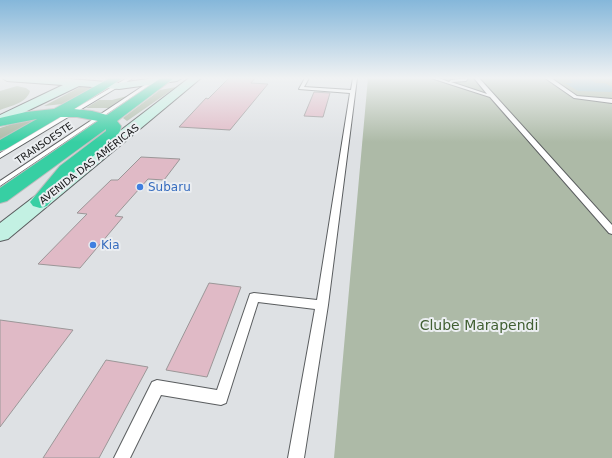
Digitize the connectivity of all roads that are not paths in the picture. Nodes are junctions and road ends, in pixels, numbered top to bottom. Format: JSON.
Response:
{"nodes":[{"id":1,"x":36,"y":99,"type":"edge"},
{"id":2,"x":41,"y":99,"type":"edge"},
{"id":3,"x":83,"y":99,"type":"edge"},
{"id":4,"x":91,"y":99,"type":"edge"},
{"id":5,"x":135,"y":99,"type":"edge"},
{"id":6,"x":169,"y":99,"type":"edge"},
{"id":7,"x":352,"y":99,"type":"edge"},
{"id":8,"x":493,"y":99,"type":"edge"},
{"id":9,"x":597,"y":99,"type":"edge"},
{"id":10,"x":612,"y":101,"type":"edge"},
{"id":11,"x":27,"y":106,"type":"junction"},
{"id":12,"x":73,"y":112,"type":"junction"},
{"id":13,"x":57,"y":113,"type":"junction"},
{"id":14,"x":104,"y":119,"type":"junction"},
{"id":15,"x":0,"y":121,"type":"edge"},
{"id":16,"x":0,"y":146,"type":"edge"},
{"id":17,"x":0,"y":156,"type":"edge"},
{"id":18,"x":0,"y":184,"type":"edge"},
{"id":19,"x":0,"y":197,"type":"edge"},
{"id":20,"x":40,"y":202,"type":"junction"},
{"id":21,"x":612,"y":231,"type":"edge"},
{"id":22,"x":0,"y":234,"type":"edge"},
{"id":23,"x":322,"y":305,"type":"junction"},
{"id":24,"x":122,"y":458,"type":"edge"},
{"id":25,"x":296,"y":458,"type":"edge"}],
"edges":[{"from":1,"to":11,"type":"main road"},
{"from":2,"to":11,"type":"main road"},
{"from":3,"to":13,"type":"highway"},
{"from":4,"to":12,"type":"lane","name":"TRANSOESTE"},
{"from":5,"to":14,"type":"highway","name":"AVENIDA DAS AMÉRICAS"},
{"from":6,"to":20,"type":"main road","name":"AVENIDA DAS AMÉRICAS"},
{"from":7,"to":23,"type":"lane"},
{"from":8,"to":21,"type":"lane"},
{"from":9,"to":10,"type":"lane"},
{"from":11,"to":15,"type":"main road"},
{"from":12,"to":13,"type":"highway"},
{"from":12,"to":14,"type":"highway"},
{"from":12,"to":17,"type":"lane","name":"TRANSOESTE"},
{"from":13,"to":15,"type":"highway"},
{"from":13,"to":16,"type":"highway"},
{"from":14,"to":18,"type":"lane","name":"TRANSOESTE"},
{"from":14,"to":19,"type":"highway","name":"AVENIDA DAS AMÉRICAS"},
{"from":14,"to":20,"type":"highway"},
{"from":20,"to":22,"type":"main road","name":"AVENIDA DAS AMÉRICAS"},
{"from":23,"to":24,"type":"lane"},
{"from":23,"to":25,"type":"lane"}]}
